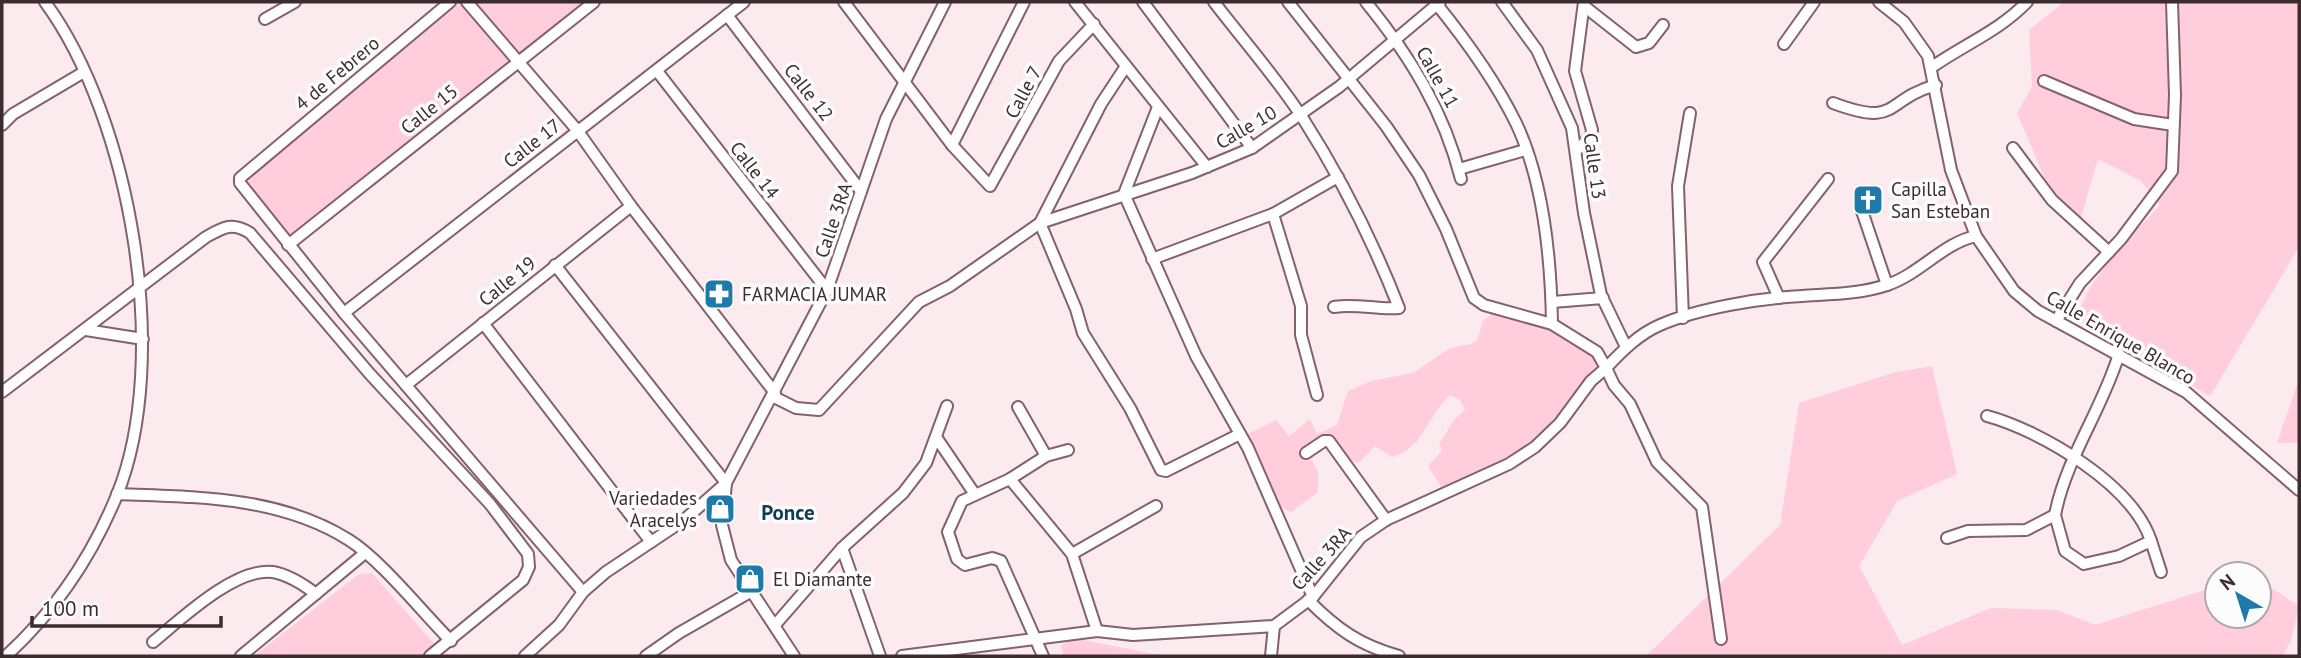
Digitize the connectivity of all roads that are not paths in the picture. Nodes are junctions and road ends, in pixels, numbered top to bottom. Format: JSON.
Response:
{"nodes":[{"id":1,"x":45,"y":2,"type":"edge"},
{"id":2,"x":295,"y":2,"type":"edge"},
{"id":3,"x":450,"y":2,"type":"edge"},
{"id":4,"x":467,"y":2,"type":"edge"},
{"id":5,"x":594,"y":2,"type":"edge"},
{"id":6,"x":744,"y":2,"type":"edge"},
{"id":7,"x":844,"y":2,"type":"edge"},
{"id":8,"x":945,"y":2,"type":"edge"},
{"id":9,"x":1024,"y":2,"type":"edge"},
{"id":10,"x":1075,"y":2,"type":"edge"},
{"id":11,"x":1143,"y":2,"type":"edge"},
{"id":12,"x":1214,"y":2,"type":"edge"},
{"id":13,"x":1288,"y":2,"type":"edge"},
{"id":14,"x":1366,"y":2,"type":"edge"},
{"id":15,"x":1502,"y":2,"type":"edge"},
{"id":16,"x":1814,"y":2,"type":"edge"},
{"id":17,"x":1880,"y":2,"type":"edge"},
{"id":18,"x":2027,"y":2,"type":"edge"},
{"id":19,"x":2172,"y":2,"type":"edge"},
{"id":20,"x":1437,"y":3,"type":"edge"},
{"id":21,"x":1584,"y":4,"type":"edge"},
{"id":22,"x":727,"y":15,"type":"junction"},
{"id":23,"x":265,"y":19,"type":"dead end"},
{"id":24,"x":1094,"y":24,"type":"junction"},
{"id":25,"x":1663,"y":24,"type":"dead end"},
{"id":26,"x":1396,"y":38,"type":"junction"},
{"id":27,"x":1784,"y":44,"type":"dead end"},
{"id":28,"x":518,"y":60,"type":"junction"},
{"id":29,"x":1126,"y":66,"type":"junction"},
{"id":30,"x":1932,"y":67,"type":"junction"},
{"id":31,"x":657,"y":71,"type":"junction"},
{"id":32,"x":83,"y":72,"type":"junction"},
{"id":33,"x":903,"y":80,"type":"junction"},
{"id":34,"x":1347,"y":80,"type":"junction"},
{"id":35,"x":2044,"y":81,"type":"dead end"},
{"id":36,"x":1936,"y":85,"type":"junction"},
{"id":37,"x":1833,"y":103,"type":"dead end"},
{"id":38,"x":1158,"y":107,"type":"junction"},
{"id":39,"x":1690,"y":113,"type":"dead end"},
{"id":40,"x":1300,"y":115,"type":"junction"},
{"id":41,"x":2,"y":125,"type":"edge"},
{"id":42,"x":2173,"y":125,"type":"junction"},
{"id":43,"x":577,"y":130,"type":"junction"},
{"id":44,"x":952,"y":145,"type":"junction"},
{"id":45,"x":1252,"y":148,"type":"junction"},
{"id":46,"x":2013,"y":148,"type":"dead end"},
{"id":47,"x":1578,"y":149,"type":"junction"},
{"id":48,"x":1525,"y":150,"type":"junction"},
{"id":49,"x":1206,"y":167,"type":"junction"},
{"id":50,"x":1338,"y":177,"type":"junction"},
{"id":51,"x":1828,"y":179,"type":"dead end"},
{"id":52,"x":861,"y":191,"type":"junction"},
{"id":53,"x":1124,"y":194,"type":"junction"},
{"id":54,"x":631,"y":206,"type":"junction"},
{"id":55,"x":1862,"y":212,"type":"dead end"},
{"id":56,"x":1273,"y":214,"type":"junction"},
{"id":57,"x":1041,"y":223,"type":"junction"},
{"id":58,"x":1976,"y":236,"type":"junction"},
{"id":59,"x":288,"y":245,"type":"junction"},
{"id":60,"x":2109,"y":252,"type":"junction"},
{"id":61,"x":1152,"y":258,"type":"junction"},
{"id":62,"x":555,"y":265,"type":"junction"},
{"id":63,"x":1887,"y":285,"type":"junction"},
{"id":64,"x":138,"y":290,"type":"junction"},
{"id":65,"x":827,"y":290,"type":"junction"},
{"id":66,"x":1603,"y":298,"type":"junction"},
{"id":67,"x":1779,"y":298,"type":"junction"},
{"id":68,"x":1552,"y":302,"type":"junction"},
{"id":69,"x":1334,"y":307,"type":"dead end"},
{"id":70,"x":344,"y":313,"type":"junction"},
{"id":71,"x":1683,"y":318,"type":"junction"},
{"id":72,"x":2056,"y":321,"type":"junction"},
{"id":73,"x":483,"y":323,"type":"junction"},
{"id":74,"x":1552,"y":324,"type":"junction"},
{"id":75,"x":86,"y":330,"type":"junction"},
{"id":76,"x":143,"y":339,"type":"junction"},
{"id":77,"x":1626,"y":347,"type":"junction"},
{"id":78,"x":2119,"y":354,"type":"junction"},
{"id":79,"x":1606,"y":368,"type":"junction"},
{"id":80,"x":405,"y":384,"type":"junction"},
{"id":81,"x":2,"y":392,"type":"edge"},
{"id":82,"x":774,"y":395,"type":"junction"},
{"id":83,"x":1318,"y":395,"type":"dead end"},
{"id":84,"x":947,"y":406,"type":"dead end"},
{"id":85,"x":1018,"y":407,"type":"dead end"},
{"id":86,"x":1987,"y":416,"type":"dead end"},
{"id":87,"x":1240,"y":434,"type":"junction"},
{"id":88,"x":936,"y":437,"type":"junction"},
{"id":89,"x":1068,"y":450,"type":"dead end"},
{"id":90,"x":1306,"y":453,"type":"dead end"},
{"id":91,"x":1046,"y":456,"type":"junction"},
{"id":92,"x":2074,"y":457,"type":"junction"},
{"id":93,"x":1010,"y":479,"type":"junction"},
{"id":94,"x":726,"y":483,"type":"junction"},
{"id":95,"x":2299,"y":490,"type":"edge"},
{"id":96,"x":974,"y":493,"type":"junction"},
{"id":97,"x":117,"y":494,"type":"junction"},
{"id":98,"x":1156,"y":506,"type":"dead end"},
{"id":99,"x":2055,"y":515,"type":"junction"},
{"id":100,"x":1387,"y":520,"type":"junction"},
{"id":101,"x":1947,"y":538,"type":"dead end"},
{"id":102,"x":2151,"y":541,"type":"junction"},
{"id":103,"x":651,"y":542,"type":"junction"},
{"id":104,"x":842,"y":548,"type":"junction"},
{"id":105,"x":365,"y":553,"type":"junction"},
{"id":106,"x":1072,"y":554,"type":"junction"},
{"id":107,"x":2161,"y":572,"type":"dead end"},
{"id":108,"x":752,"y":591,"type":"junction"},
{"id":109,"x":583,"y":592,"type":"junction"},
{"id":110,"x":316,"y":594,"type":"junction"},
{"id":111,"x":1310,"y":598,"type":"junction"},
{"id":112,"x":775,"y":625,"type":"junction"},
{"id":113,"x":1274,"y":626,"type":"junction"},
{"id":114,"x":1097,"y":631,"type":"junction"},
{"id":115,"x":1035,"y":639,"type":"junction"},
{"id":116,"x":1721,"y":639,"type":"dead end"},
{"id":117,"x":451,"y":641,"type":"junction"},
{"id":118,"x":153,"y":642,"type":"dead end"},
{"id":119,"x":972,"y":645,"type":"junction"},
{"id":120,"x":791,"y":654,"type":"edge"},
{"id":121,"x":6,"y":656,"type":"edge"},
{"id":122,"x":241,"y":656,"type":"edge"},
{"id":123,"x":430,"y":656,"type":"edge"},
{"id":124,"x":525,"y":656,"type":"edge"},
{"id":125,"x":646,"y":656,"type":"edge"},
{"id":126,"x":880,"y":656,"type":"edge"},
{"id":127,"x":902,"y":656,"type":"edge"},
{"id":128,"x":977,"y":656,"type":"edge"},
{"id":129,"x":1043,"y":656,"type":"edge"},
{"id":130,"x":1271,"y":656,"type":"edge"},
{"id":131,"x":1399,"y":656,"type":"edge"}],
"edges":[{"from":1,"to":32,"type":"street"},
{"from":2,"to":23,"type":"street"},
{"from":3,"to":59,"type":"street","name":"4 de Febrero"},
{"from":4,"to":28,"type":"street"},
{"from":5,"to":28,"type":"street","name":"Calle 15"},
{"from":6,"to":22,"type":"street","name":"Calle 17"},
{"from":7,"to":33,"type":"street"},
{"from":8,"to":33,"type":"street","name":"Calle 3RA"},
{"from":9,"to":44,"type":"street"},
{"from":10,"to":24,"type":"street"},
{"from":11,"to":45,"type":"street"},
{"from":12,"to":40,"type":"street"},
{"from":13,"to":34,"type":"street"},
{"from":14,"to":26,"type":"street","name":"Calle 11"},
{"from":15,"to":47,"type":"street","name":"Calle 13"},
{"from":16,"to":27,"type":"street"},
{"from":17,"to":30,"type":"street","name":"Calle Enrique Blanco"},
{"from":18,"to":30,"type":"street"},
{"from":19,"to":42,"type":"street"},
{"from":20,"to":26,"type":"street","name":"Calle 10"},
{"from":20,"to":48,"type":"street"},
{"from":21,"to":25,"type":"street"},
{"from":21,"to":47,"type":"street"},
{"from":22,"to":31,"type":"street","name":"Calle 17"},
{"from":22,"to":52,"type":"street","name":"Calle 12"},
{"from":24,"to":29,"type":"street"},
{"from":24,"to":44,"type":"street","name":"Calle 7"},
{"from":26,"to":34,"type":"street","name":"Calle 10"},
{"from":26,"to":48,"type":"street","name":"Calle 11"},
{"from":28,"to":43,"type":"street"},
{"from":28,"to":59,"type":"street","name":"Calle 15"},
{"from":29,"to":38,"type":"street"},
{"from":29,"to":57,"type":"street"},
{"from":30,"to":36,"type":"street","name":"Calle Enrique Blanco"},
{"from":31,"to":43,"type":"street","name":"Calle 17"},
{"from":31,"to":65,"type":"street","name":"Calle 14"},
{"from":32,"to":41,"type":"street"},
{"from":32,"to":64,"type":"street"},
{"from":33,"to":44,"type":"street"},
{"from":33,"to":52,"type":"street","name":"Calle 3RA"},
{"from":34,"to":40,"type":"street","name":"Calle 10"},
{"from":34,"to":74,"type":"street"},
{"from":35,"to":42,"type":"street"},
{"from":36,"to":37,"type":"street"},
{"from":36,"to":58,"type":"street","name":"Calle Enrique Blanco"},
{"from":38,"to":49,"type":"street"},
{"from":38,"to":53,"type":"street"},
{"from":39,"to":71,"type":"street"},
{"from":40,"to":45,"type":"street","name":"Calle 10"},
{"from":40,"to":50,"type":"street"},
{"from":42,"to":60,"type":"street"},
{"from":43,"to":54,"type":"street"},
{"from":43,"to":70,"type":"street","name":"Calle 17"},
{"from":45,"to":49,"type":"street","name":"Calle 10"},
{"from":46,"to":60,"type":"street"},
{"from":47,"to":66,"type":"street","name":"Calle 13"},
{"from":48,"to":68,"type":"street"},
{"from":49,"to":53,"type":"street","name":"Calle 10"},
{"from":50,"to":56,"type":"street"},
{"from":50,"to":69,"type":"street"},
{"from":51,"to":67,"type":"street"},
{"from":52,"to":65,"type":"street","name":"Calle 3RA"},
{"from":53,"to":57,"type":"street","name":"Calle 10"},
{"from":53,"to":61,"type":"street"},
{"from":54,"to":62,"type":"street","name":"Calle 19"},
{"from":54,"to":82,"type":"street"},
{"from":55,"to":63,"type":"street"},
{"from":56,"to":61,"type":"street"},
{"from":56,"to":83,"type":"street"},
{"from":57,"to":82,"type":"street"},
{"from":57,"to":87,"type":"street"},
{"from":58,"to":63,"type":"street","name":"Calle 3RA"},
{"from":58,"to":72,"type":"street","name":"Calle Enrique Blanco"},
{"from":59,"to":70,"type":"street"},
{"from":60,"to":72,"type":"street"},
{"from":61,"to":87,"type":"street"},
{"from":62,"to":73,"type":"street","name":"Calle 19"},
{"from":62,"to":94,"type":"street"},
{"from":63,"to":67,"type":"street","name":"Calle 3RA"},
{"from":64,"to":75,"type":"street"},
{"from":64,"to":76,"type":"street"},
{"from":64,"to":117,"type":"street"},
{"from":65,"to":82,"type":"street","name":"Calle 3RA"},
{"from":66,"to":68,"type":"street"},
{"from":66,"to":77,"type":"street","name":"Calle 13"},
{"from":67,"to":71,"type":"street","name":"Calle 3RA"},
{"from":68,"to":74,"type":"street"},
{"from":70,"to":80,"type":"street"},
{"from":71,"to":77,"type":"street","name":"Calle 3RA"},
{"from":72,"to":78,"type":"street","name":"Calle Enrique Blanco"},
{"from":73,"to":80,"type":"street","name":"Calle 19"},
{"from":73,"to":103,"type":"street"},
{"from":74,"to":79,"type":"street"},
{"from":75,"to":76,"type":"street"},
{"from":75,"to":81,"type":"street"},
{"from":76,"to":97,"type":"street"},
{"from":77,"to":79,"type":"street","name":"Calle 3RA"},
{"from":78,"to":92,"type":"street"},
{"from":78,"to":95,"type":"street","name":"Calle Enrique Blanco"},
{"from":79,"to":100,"type":"street","name":"Calle 3RA"},
{"from":79,"to":116,"type":"street"},
{"from":80,"to":109,"type":"street"},
{"from":82,"to":94,"type":"street","name":"Calle 3RA"},
{"from":84,"to":88,"type":"street"},
{"from":85,"to":91,"type":"street"},
{"from":86,"to":92,"type":"street"},
{"from":87,"to":111,"type":"street"},
{"from":88,"to":96,"type":"street"},
{"from":88,"to":104,"type":"street"},
{"from":89,"to":91,"type":"street"},
{"from":90,"to":100,"type":"street"},
{"from":91,"to":93,"type":"street"},
{"from":92,"to":99,"type":"street"},
{"from":92,"to":102,"type":"street"},
{"from":93,"to":96,"type":"street"},
{"from":93,"to":106,"type":"street"},
{"from":94,"to":103,"type":"street"},
{"from":94,"to":108,"type":"street"},
{"from":96,"to":115,"type":"street"},
{"from":97,"to":105,"type":"street"},
{"from":97,"to":121,"type":"street"},
{"from":98,"to":106,"type":"street"},
{"from":99,"to":101,"type":"street"},
{"from":99,"to":102,"type":"street"},
{"from":100,"to":111,"type":"street","name":"Calle 3RA"},
{"from":102,"to":107,"type":"street"},
{"from":103,"to":109,"type":"street"},
{"from":104,"to":112,"type":"street"},
{"from":104,"to":126,"type":"street"},
{"from":105,"to":110,"type":"street"},
{"from":105,"to":117,"type":"street"},
{"from":106,"to":114,"type":"street"},
{"from":108,"to":112,"type":"street"},
{"from":108,"to":125,"type":"street"},
{"from":109,"to":124,"type":"street"},
{"from":110,"to":118,"type":"street"},
{"from":110,"to":122,"type":"street"},
{"from":111,"to":113,"type":"street","name":"Calle 3RA"},
{"from":111,"to":131,"type":"street"},
{"from":112,"to":120,"type":"street"},
{"from":113,"to":114,"type":"street"},
{"from":113,"to":130,"type":"street"},
{"from":114,"to":115,"type":"street"},
{"from":115,"to":119,"type":"street"},
{"from":115,"to":129,"type":"street"},
{"from":117,"to":123,"type":"street"},
{"from":119,"to":127,"type":"street"},
{"from":119,"to":128,"type":"street"}]}
